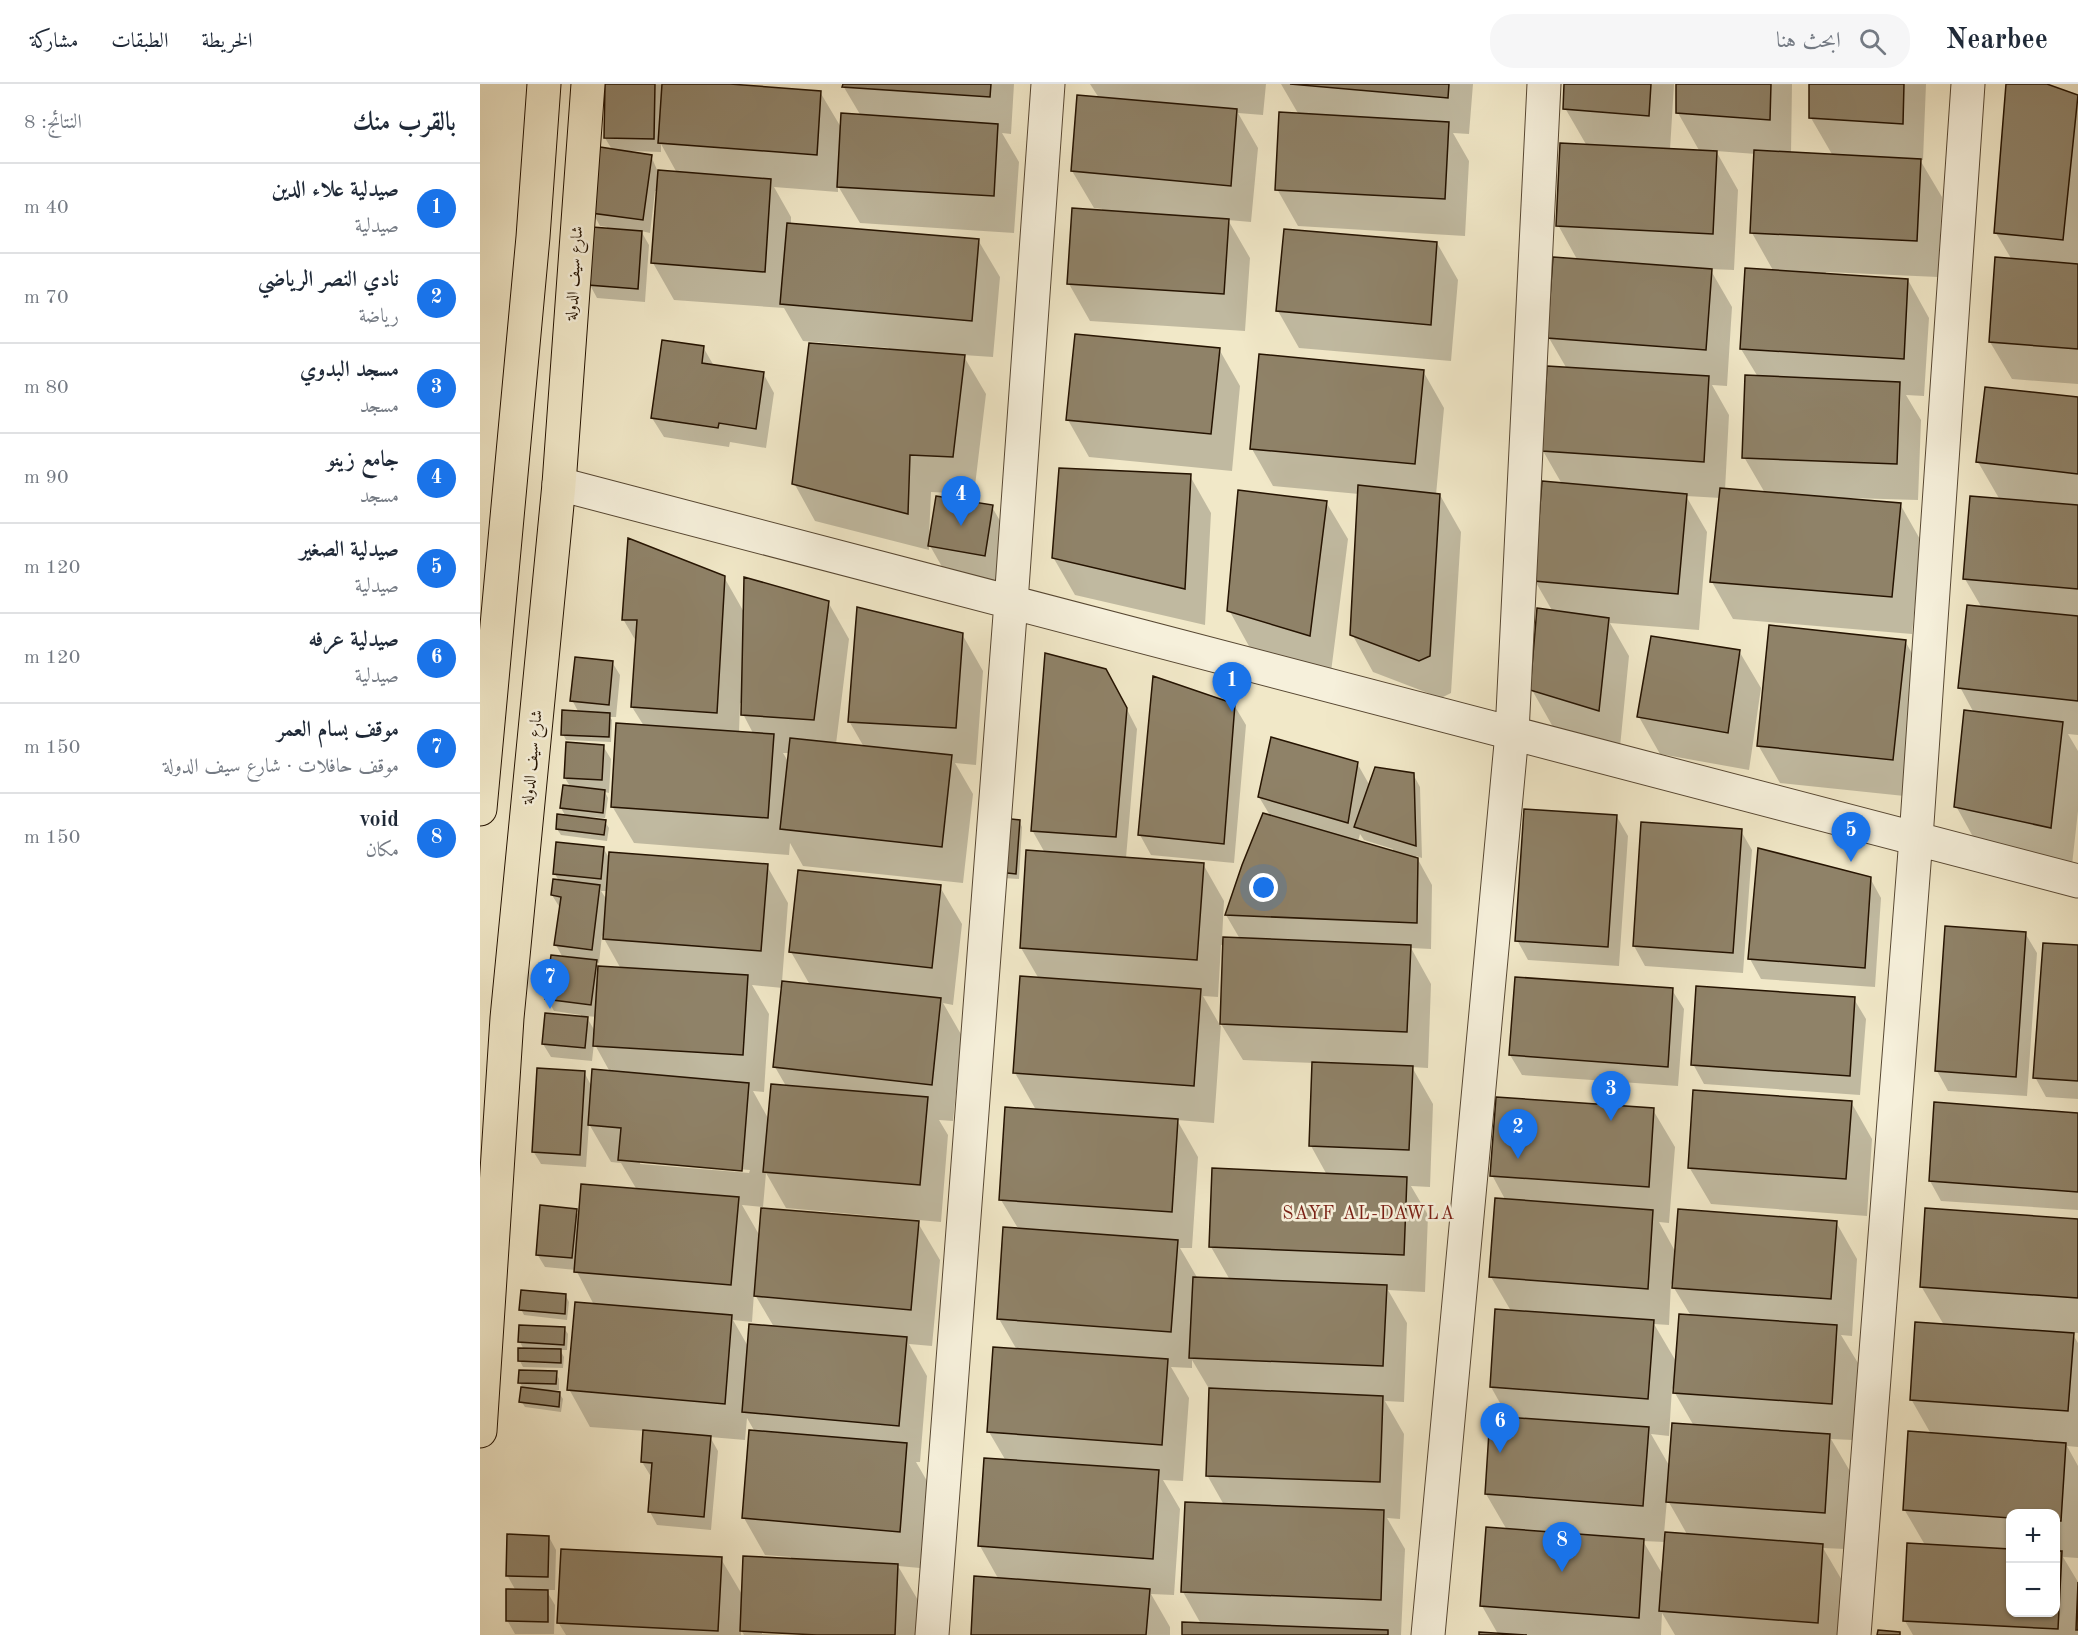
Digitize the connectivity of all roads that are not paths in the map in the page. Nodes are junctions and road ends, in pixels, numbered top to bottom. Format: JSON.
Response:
{"nodes":[{"id":1,"x":544,"y":84,"type":"edge"},
{"id":2,"x":588,"y":84,"type":"edge"},
{"id":3,"x":1048,"y":84,"type":"edge"},
{"id":4,"x":1544,"y":84,"type":"edge"},
{"id":5,"x":1968,"y":84,"type":"edge"},
{"id":6,"x":559,"y":484,"type":"junction"},
{"id":7,"x":1011,"y":602,"type":"junction"},
{"id":8,"x":1512,"y":733,"type":"junction"},
{"id":9,"x":480,"y":809,"type":"edge"},
{"id":10,"x":1916,"y":838,"type":"junction"},
{"id":11,"x":2078,"y":881,"type":"edge"},
{"id":12,"x":480,"y":1431,"type":"edge"},
{"id":13,"x":932,"y":1635,"type":"edge"},
{"id":14,"x":1428,"y":1635,"type":"edge"},
{"id":15,"x":1854,"y":1635,"type":"edge"}],
"edges":[{"from":1,"to":9,"type":"main road"},
{"from":2,"to":6,"type":"main road","name":"شارع سيف الدولة"},
{"from":3,"to":7,"type":"street"},
{"from":4,"to":8,"type":"street"},
{"from":5,"to":10,"type":"street"},
{"from":6,"to":7,"type":"street"},
{"from":6,"to":12,"type":"main road","name":"شارع سيف الدولة"},
{"from":7,"to":8,"type":"street"},
{"from":7,"to":13,"type":"street"},
{"from":8,"to":10,"type":"street"},
{"from":8,"to":14,"type":"street"},
{"from":10,"to":11,"type":"street"},
{"from":10,"to":15,"type":"street"}]}
